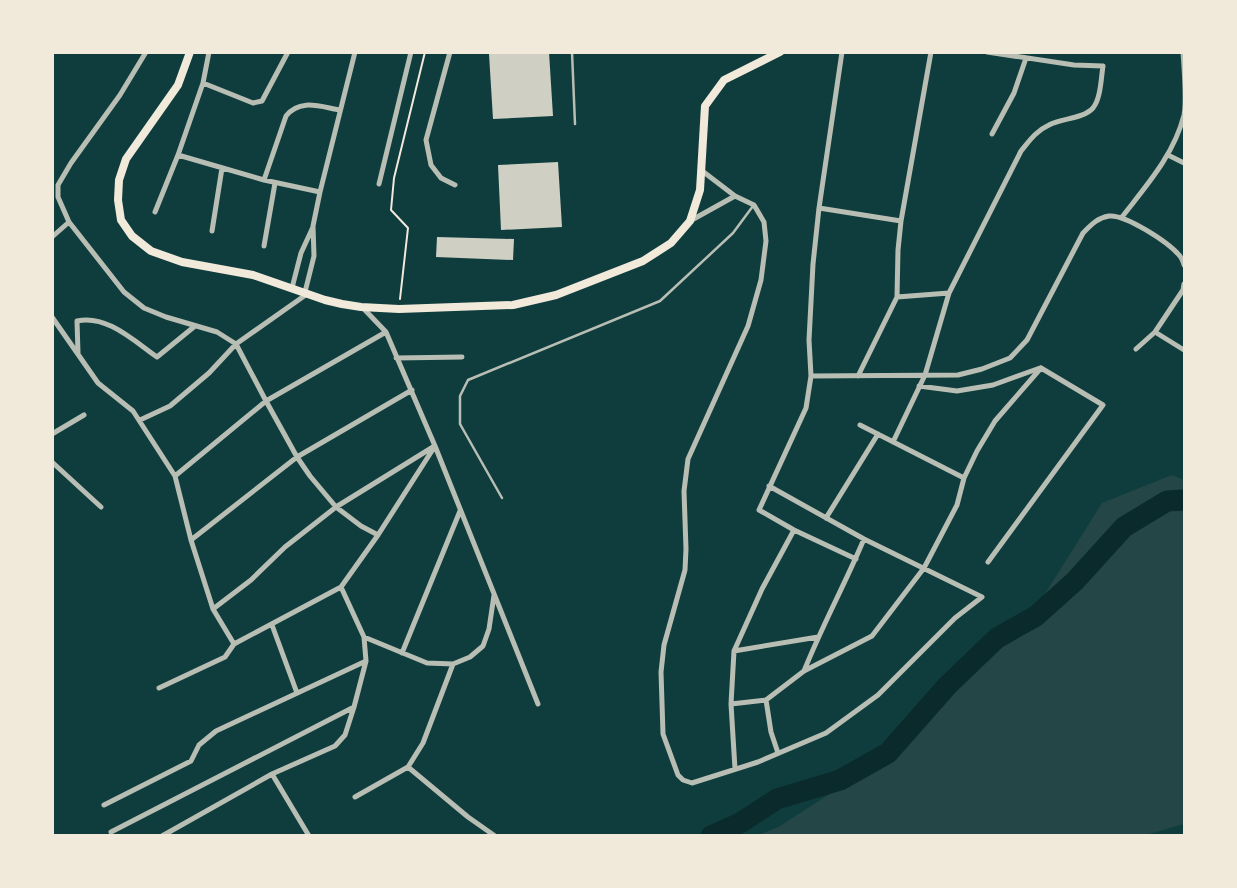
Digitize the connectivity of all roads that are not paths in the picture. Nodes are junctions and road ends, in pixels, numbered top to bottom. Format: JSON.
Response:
{"nodes":[{"id":1,"x":146,"y":52,"type":"edge"},
{"id":2,"x":190,"y":52,"type":"edge"},
{"id":3,"x":209,"y":52,"type":"edge"},
{"id":4,"x":288,"y":52,"type":"edge"},
{"id":5,"x":355,"y":52,"type":"edge"},
{"id":6,"x":411,"y":52,"type":"edge"},
{"id":7,"x":450,"y":52,"type":"edge"},
{"id":8,"x":572,"y":52,"type":"edge"},
{"id":9,"x":780,"y":52,"type":"edge"},
{"id":10,"x":842,"y":52,"type":"edge"},
{"id":11,"x":931,"y":52,"type":"edge"},
{"id":12,"x":987,"y":52,"type":"edge"},
{"id":13,"x":1183,"y":52,"type":"edge"},
{"id":14,"x":1026,"y":58,"type":"junction"},
{"id":15,"x":203,"y":83,"type":"junction"},
{"id":16,"x":340,"y":110,"type":"junction"},
{"id":17,"x":574,"y":124,"type":"dead end"},
{"id":18,"x":992,"y":134,"type":"dead end"},
{"id":19,"x":178,"y":155,"type":"junction"},
{"id":20,"x":1168,"y":155,"type":"junction"},
{"id":21,"x":1184,"y":163,"type":"edge"},
{"id":22,"x":222,"y":168,"type":"junction"},
{"id":23,"x":701,"y":170,"type":"junction"},
{"id":24,"x":264,"y":180,"type":"junction"},
{"id":25,"x":275,"y":183,"type":"junction"},
{"id":26,"x":380,"y":184,"type":"dead end"},
{"id":27,"x":456,"y":185,"type":"dead end"},
{"id":28,"x":320,"y":192,"type":"junction"},
{"id":29,"x":735,"y":196,"type":"junction"},
{"id":30,"x":754,"y":205,"type":"junction"},
{"id":31,"x":819,"y":208,"type":"junction"},
{"id":32,"x":155,"y":212,"type":"dead end"},
{"id":33,"x":1122,"y":217,"type":"junction"},
{"id":34,"x":690,"y":221,"type":"junction"},
{"id":35,"x":69,"y":222,"type":"junction"},
{"id":36,"x":901,"y":222,"type":"junction"},
{"id":37,"x":313,"y":226,"type":"junction"},
{"id":38,"x":212,"y":231,"type":"dead end"},
{"id":39,"x":52,"y":237,"type":"edge"},
{"id":40,"x":264,"y":246,"type":"dead end"},
{"id":41,"x":1184,"y":265,"type":"edge"},
{"id":42,"x":1184,"y":284,"type":"edge"},
{"id":43,"x":292,"y":288,"type":"junction"},
{"id":44,"x":306,"y":293,"type":"junction"},
{"id":45,"x":949,"y":293,"type":"junction"},
{"id":46,"x":897,"y":297,"type":"junction"},
{"id":47,"x":362,"y":307,"type":"junction"},
{"id":48,"x":52,"y":317,"type":"edge"},
{"id":49,"x":195,"y":326,"type":"junction"},
{"id":50,"x":386,"y":332,"type":"junction"},
{"id":51,"x":1155,"y":332,"type":"junction"},
{"id":52,"x":236,"y":344,"type":"junction"},
{"id":53,"x":1136,"y":349,"type":"dead end"},
{"id":54,"x":1184,"y":350,"type":"edge"},
{"id":55,"x":78,"y":354,"type":"junction"},
{"id":56,"x":462,"y":356,"type":"dead end"},
{"id":57,"x":396,"y":358,"type":"junction"},
{"id":58,"x":1041,"y":368,"type":"junction"},
{"id":59,"x":925,"y":374,"type":"junction"},
{"id":60,"x":811,"y":376,"type":"junction"},
{"id":61,"x":858,"y":376,"type":"junction"},
{"id":62,"x":919,"y":386,"type":"junction"},
{"id":63,"x":412,"y":390,"type":"junction"},
{"id":64,"x":266,"y":401,"type":"junction"},
{"id":65,"x":84,"y":415,"type":"dead end"},
{"id":66,"x":140,"y":420,"type":"junction"},
{"id":67,"x":860,"y":425,"type":"dead end"},
{"id":68,"x":52,"y":434,"type":"edge"},
{"id":69,"x":878,"y":434,"type":"junction"},
{"id":70,"x":894,"y":442,"type":"junction"},
{"id":71,"x":435,"y":446,"type":"junction"},
{"id":72,"x":297,"y":457,"type":"junction"},
{"id":73,"x":52,"y":462,"type":"edge"},
{"id":74,"x":175,"y":476,"type":"junction"},
{"id":75,"x":964,"y":478,"type":"junction"},
{"id":76,"x":769,"y":486,"type":"junction"},
{"id":77,"x":502,"y":498,"type":"dead end"},
{"id":78,"x":336,"y":506,"type":"junction"},
{"id":79,"x":102,"y":507,"type":"dead end"},
{"id":80,"x":460,"y":511,"type":"junction"},
{"id":81,"x":826,"y":518,"type":"junction"},
{"id":82,"x":794,"y":530,"type":"junction"},
{"id":83,"x":378,"y":535,"type":"junction"},
{"id":84,"x":864,"y":539,"type":"junction"},
{"id":85,"x":191,"y":540,"type":"junction"},
{"id":86,"x":856,"y":559,"type":"junction"},
{"id":87,"x":988,"y":562,"type":"dead end"},
{"id":88,"x":924,"y":568,"type":"junction"},
{"id":89,"x":341,"y":587,"type":"junction"},
{"id":90,"x":494,"y":592,"type":"junction"},
{"id":91,"x":213,"y":609,"type":"junction"},
{"id":92,"x":272,"y":625,"type":"junction"},
{"id":93,"x":364,"y":637,"type":"junction"},
{"id":94,"x":818,"y":637,"type":"junction"},
{"id":95,"x":234,"y":644,"type":"junction"},
{"id":96,"x":734,"y":651,"type":"junction"},
{"id":97,"x":402,"y":652,"type":"junction"},
{"id":98,"x":366,"y":661,"type":"junction"},
{"id":99,"x":453,"y":664,"type":"junction"},
{"id":100,"x":804,"y":671,"type":"junction"},
{"id":101,"x":159,"y":688,"type":"dead end"},
{"id":102,"x":298,"y":693,"type":"junction"},
{"id":103,"x":766,"y":700,"type":"junction"},
{"id":104,"x":538,"y":704,"type":"dead end"},
{"id":105,"x":732,"y":704,"type":"junction"},
{"id":106,"x":354,"y":707,"type":"junction"},
{"id":107,"x":778,"y":753,"type":"junction"},
{"id":108,"x":408,"y":767,"type":"junction"},
{"id":109,"x":735,"y":768,"type":"junction"},
{"id":110,"x":272,"y":774,"type":"junction"},
{"id":111,"x":355,"y":797,"type":"dead end"},
{"id":112,"x":104,"y":805,"type":"dead end"},
{"id":113,"x":111,"y":832,"type":"dead end"},
{"id":114,"x":162,"y":836,"type":"edge"},
{"id":115,"x":309,"y":836,"type":"edge"},
{"id":116,"x":495,"y":836,"type":"edge"}],
"edges":[{"from":1,"to":35,"type":"street"},
{"from":2,"to":43,"type":"main road"},
{"from":3,"to":15,"type":"street"},
{"from":4,"to":15,"type":"street"},
{"from":5,"to":16,"type":"street"},
{"from":6,"to":26,"type":"street"},
{"from":7,"to":27,"type":"street"},
{"from":8,"to":17,"type":"lane"},
{"from":9,"to":23,"type":"main road"},
{"from":10,"to":31,"type":"street"},
{"from":11,"to":36,"type":"street"},
{"from":12,"to":14,"type":"street"},
{"from":13,"to":20,"type":"street"},
{"from":14,"to":18,"type":"street"},
{"from":14,"to":45,"type":"street"},
{"from":15,"to":19,"type":"street"},
{"from":16,"to":24,"type":"street"},
{"from":16,"to":28,"type":"street"},
{"from":19,"to":22,"type":"street"},
{"from":19,"to":32,"type":"street"},
{"from":20,"to":21,"type":"street"},
{"from":20,"to":33,"type":"street"},
{"from":22,"to":24,"type":"street"},
{"from":22,"to":38,"type":"street"},
{"from":23,"to":29,"type":"street"},
{"from":23,"to":34,"type":"main road"},
{"from":24,"to":25,"type":"street"},
{"from":25,"to":28,"type":"street"},
{"from":25,"to":40,"type":"street"},
{"from":28,"to":37,"type":"street"},
{"from":29,"to":30,"type":"street"},
{"from":29,"to":34,"type":"street"},
{"from":30,"to":77,"type":"lane"},
{"from":30,"to":109,"type":"street"},
{"from":31,"to":36,"type":"street"},
{"from":31,"to":60,"type":"street"},
{"from":33,"to":41,"type":"street"},
{"from":33,"to":59,"type":"street"},
{"from":34,"to":47,"type":"main road"},
{"from":35,"to":39,"type":"street"},
{"from":35,"to":49,"type":"street"},
{"from":36,"to":46,"type":"street"},
{"from":37,"to":43,"type":"street"},
{"from":37,"to":44,"type":"street"},
{"from":42,"to":51,"type":"street"},
{"from":43,"to":44,"type":"main road"},
{"from":44,"to":47,"type":"main road"},
{"from":44,"to":52,"type":"street"},
{"from":45,"to":46,"type":"street"},
{"from":45,"to":59,"type":"street"},
{"from":46,"to":61,"type":"street"},
{"from":47,"to":50,"type":"street"},
{"from":48,"to":55,"type":"street"},
{"from":49,"to":52,"type":"street"},
{"from":49,"to":55,"type":"street"},
{"from":50,"to":57,"type":"street"},
{"from":50,"to":64,"type":"street"},
{"from":51,"to":53,"type":"street"},
{"from":51,"to":54,"type":"street"},
{"from":52,"to":64,"type":"street"},
{"from":52,"to":66,"type":"street"},
{"from":55,"to":66,"type":"street"},
{"from":56,"to":57,"type":"street"},
{"from":57,"to":63,"type":"street"},
{"from":58,"to":62,"type":"street"},
{"from":58,"to":75,"type":"street"},
{"from":58,"to":87,"type":"street"},
{"from":59,"to":61,"type":"street"},
{"from":59,"to":62,"type":"street"},
{"from":60,"to":61,"type":"street"},
{"from":60,"to":76,"type":"street"},
{"from":62,"to":70,"type":"street"},
{"from":63,"to":71,"type":"street"},
{"from":63,"to":72,"type":"street"},
{"from":64,"to":72,"type":"street"},
{"from":64,"to":74,"type":"street"},
{"from":65,"to":68,"type":"street"},
{"from":66,"to":74,"type":"street"},
{"from":67,"to":69,"type":"street"},
{"from":69,"to":70,"type":"street"},
{"from":69,"to":81,"type":"street"},
{"from":70,"to":75,"type":"street"},
{"from":71,"to":78,"type":"street"},
{"from":71,"to":80,"type":"street"},
{"from":71,"to":83,"type":"street"},
{"from":72,"to":78,"type":"street"},
{"from":72,"to":85,"type":"street"},
{"from":73,"to":79,"type":"street"},
{"from":74,"to":85,"type":"street"},
{"from":75,"to":88,"type":"street"},
{"from":76,"to":81,"type":"street"},
{"from":76,"to":82,"type":"street"},
{"from":78,"to":83,"type":"street"},
{"from":78,"to":91,"type":"street"},
{"from":80,"to":90,"type":"street"},
{"from":80,"to":97,"type":"street"},
{"from":81,"to":84,"type":"street"},
{"from":82,"to":86,"type":"street"},
{"from":82,"to":96,"type":"street"},
{"from":83,"to":89,"type":"street"},
{"from":84,"to":86,"type":"street"},
{"from":84,"to":88,"type":"street"},
{"from":85,"to":91,"type":"street"},
{"from":86,"to":94,"type":"street"},
{"from":88,"to":100,"type":"street"},
{"from":88,"to":107,"type":"street"},
{"from":89,"to":92,"type":"street"},
{"from":89,"to":93,"type":"street"},
{"from":90,"to":99,"type":"street"},
{"from":90,"to":104,"type":"street"},
{"from":91,"to":95,"type":"street"},
{"from":92,"to":95,"type":"street"},
{"from":92,"to":102,"type":"street"},
{"from":93,"to":97,"type":"street"},
{"from":93,"to":98,"type":"street"},
{"from":94,"to":96,"type":"street"},
{"from":94,"to":100,"type":"street"},
{"from":95,"to":101,"type":"street"},
{"from":96,"to":105,"type":"street"},
{"from":97,"to":99,"type":"street"},
{"from":98,"to":102,"type":"street"},
{"from":98,"to":106,"type":"street"},
{"from":99,"to":108,"type":"street"},
{"from":100,"to":103,"type":"street"},
{"from":102,"to":112,"type":"street"},
{"from":103,"to":105,"type":"street"},
{"from":103,"to":107,"type":"street"},
{"from":105,"to":109,"type":"street"},
{"from":106,"to":110,"type":"street"},
{"from":106,"to":113,"type":"street"},
{"from":107,"to":109,"type":"street"},
{"from":108,"to":111,"type":"street"},
{"from":108,"to":116,"type":"street"},
{"from":110,"to":114,"type":"street"},
{"from":110,"to":115,"type":"street"}]}
